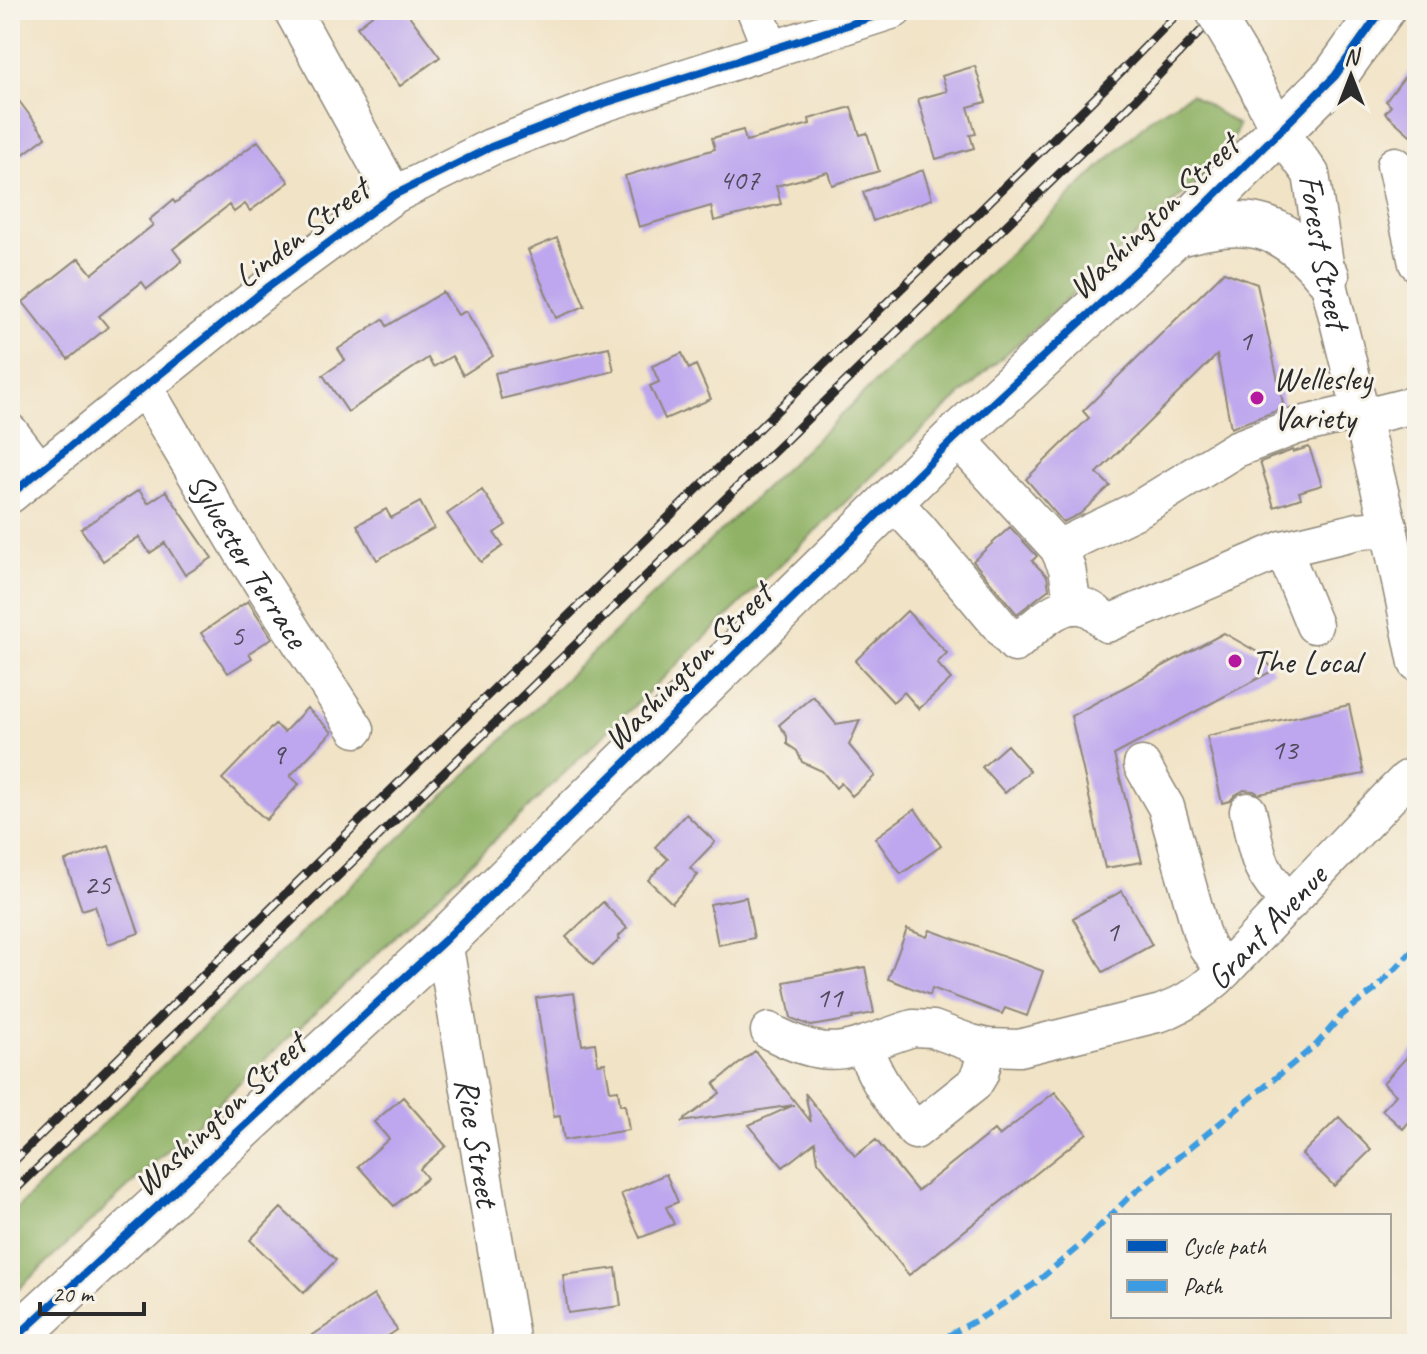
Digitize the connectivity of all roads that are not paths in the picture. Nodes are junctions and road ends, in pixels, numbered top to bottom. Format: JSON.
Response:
{"nodes":[{"id":1,"x":292,"y":10,"type":"edge"},
{"id":2,"x":755,"y":10,"type":"edge"},
{"id":3,"x":894,"y":10,"type":"edge"},
{"id":4,"x":1213,"y":10,"type":"edge"},
{"id":5,"x":1382,"y":10,"type":"edge"},
{"id":6,"x":771,"y":50,"type":"junction"},
{"id":7,"x":1279,"y":131,"type":"junction"},
{"id":8,"x":1395,"y":165,"type":"dead end"},
{"id":9,"x":394,"y":195,"type":"junction"},
{"id":10,"x":1175,"y":235,"type":"junction"},
{"id":11,"x":1417,"y":263,"type":"edge"},
{"id":12,"x":1327,"y":276,"type":"junction"},
{"id":13,"x":144,"y":387,"type":"junction"},
{"id":14,"x":1417,"y":404,"type":"edge"},
{"id":15,"x":1361,"y":415,"type":"junction"},
{"id":16,"x":10,"y":432,"type":"edge"},
{"id":17,"x":956,"y":437,"type":"junction"},
{"id":18,"x":40,"y":471,"type":"junction"},
{"id":19,"x":10,"y":495,"type":"edge"},
{"id":20,"x":892,"y":500,"type":"junction"},
{"id":21,"x":1389,"y":528,"type":"junction"},
{"id":22,"x":1058,"y":548,"type":"junction"},
{"id":23,"x":1283,"y":549,"type":"junction"},
{"id":24,"x":1073,"y":606,"type":"junction"},
{"id":25,"x":1314,"y":625,"type":"dead end"},
{"id":26,"x":1417,"y":663,"type":"edge"},
{"id":27,"x":356,"y":729,"type":"dead end"},
{"id":28,"x":1142,"y":765,"type":"dead end"},
{"id":29,"x":1417,"y":773,"type":"edge"},
{"id":30,"x":1248,"y":811,"type":"dead end"},
{"id":31,"x":1290,"y":902,"type":"junction"},
{"id":32,"x":444,"y":941,"type":"junction"},
{"id":33,"x":1225,"y":970,"type":"junction"},
{"id":34,"x":769,"y":1031,"type":"dead end"},
{"id":35,"x":864,"y":1045,"type":"junction"},
{"id":36,"x":987,"y":1047,"type":"junction"},
{"id":37,"x":10,"y":1343,"type":"edge"},
{"id":38,"x":512,"y":1344,"type":"edge"}],
"edges":[{"from":1,"to":9,"type":"street"},
{"from":2,"to":6,"type":"street"},
{"from":3,"to":6,"type":"street","name":"Linden Street"},
{"from":4,"to":7,"type":"street","name":"Forest Street","bridge":true},
{"from":5,"to":7,"type":"main road","name":"Washington Street"},
{"from":6,"to":9,"type":"street","name":"Linden Street"},
{"from":7,"to":10,"type":"main road","name":"Washington Street"},
{"from":7,"to":12,"type":"street","name":"Forest Street"},
{"from":8,"to":11,"type":"street"},
{"from":9,"to":13,"type":"street","name":"Linden Street"},
{"from":10,"to":12,"type":"main road"},
{"from":10,"to":17,"type":"main road","name":"Washington Street"},
{"from":12,"to":15,"type":"street","name":"Forest Street"},
{"from":13,"to":18,"type":"street","name":"Linden Street"},
{"from":13,"to":27,"type":"street","name":"Sylvester Terrace"},
{"from":14,"to":15,"type":"street"},
{"from":15,"to":21,"type":"street","name":"Forest Street"},
{"from":15,"to":22,"type":"street"},
{"from":16,"to":18,"type":"street"},
{"from":17,"to":20,"type":"main road","name":"Washington Street"},
{"from":17,"to":22,"type":"street"},
{"from":18,"to":19,"type":"street","name":"Linden Street"},
{"from":20,"to":24,"type":"street"},
{"from":20,"to":32,"type":"main road","name":"Washington Street"},
{"from":21,"to":23,"type":"street"},
{"from":21,"to":26,"type":"street","name":"Forest Street"},
{"from":22,"to":24,"type":"street"},
{"from":23,"to":24,"type":"street"},
{"from":23,"to":25,"type":"street"},
{"from":28,"to":33,"type":"street"},
{"from":29,"to":31,"type":"street","name":"Grant Avenue"},
{"from":30,"to":31,"type":"street"},
{"from":31,"to":33,"type":"street","name":"Grant Avenue"},
{"from":32,"to":37,"type":"main road","name":"Washington Street"},
{"from":32,"to":38,"type":"street","name":"Rice Street"},
{"from":33,"to":36,"type":"street","name":"Grant Avenue"},
{"from":34,"to":35,"type":"street","name":"Grant Avenue"},
{"from":35,"to":36,"type":"street","name":"Grant Avenue"},
{"from":35,"to":36,"type":"street"}]}
